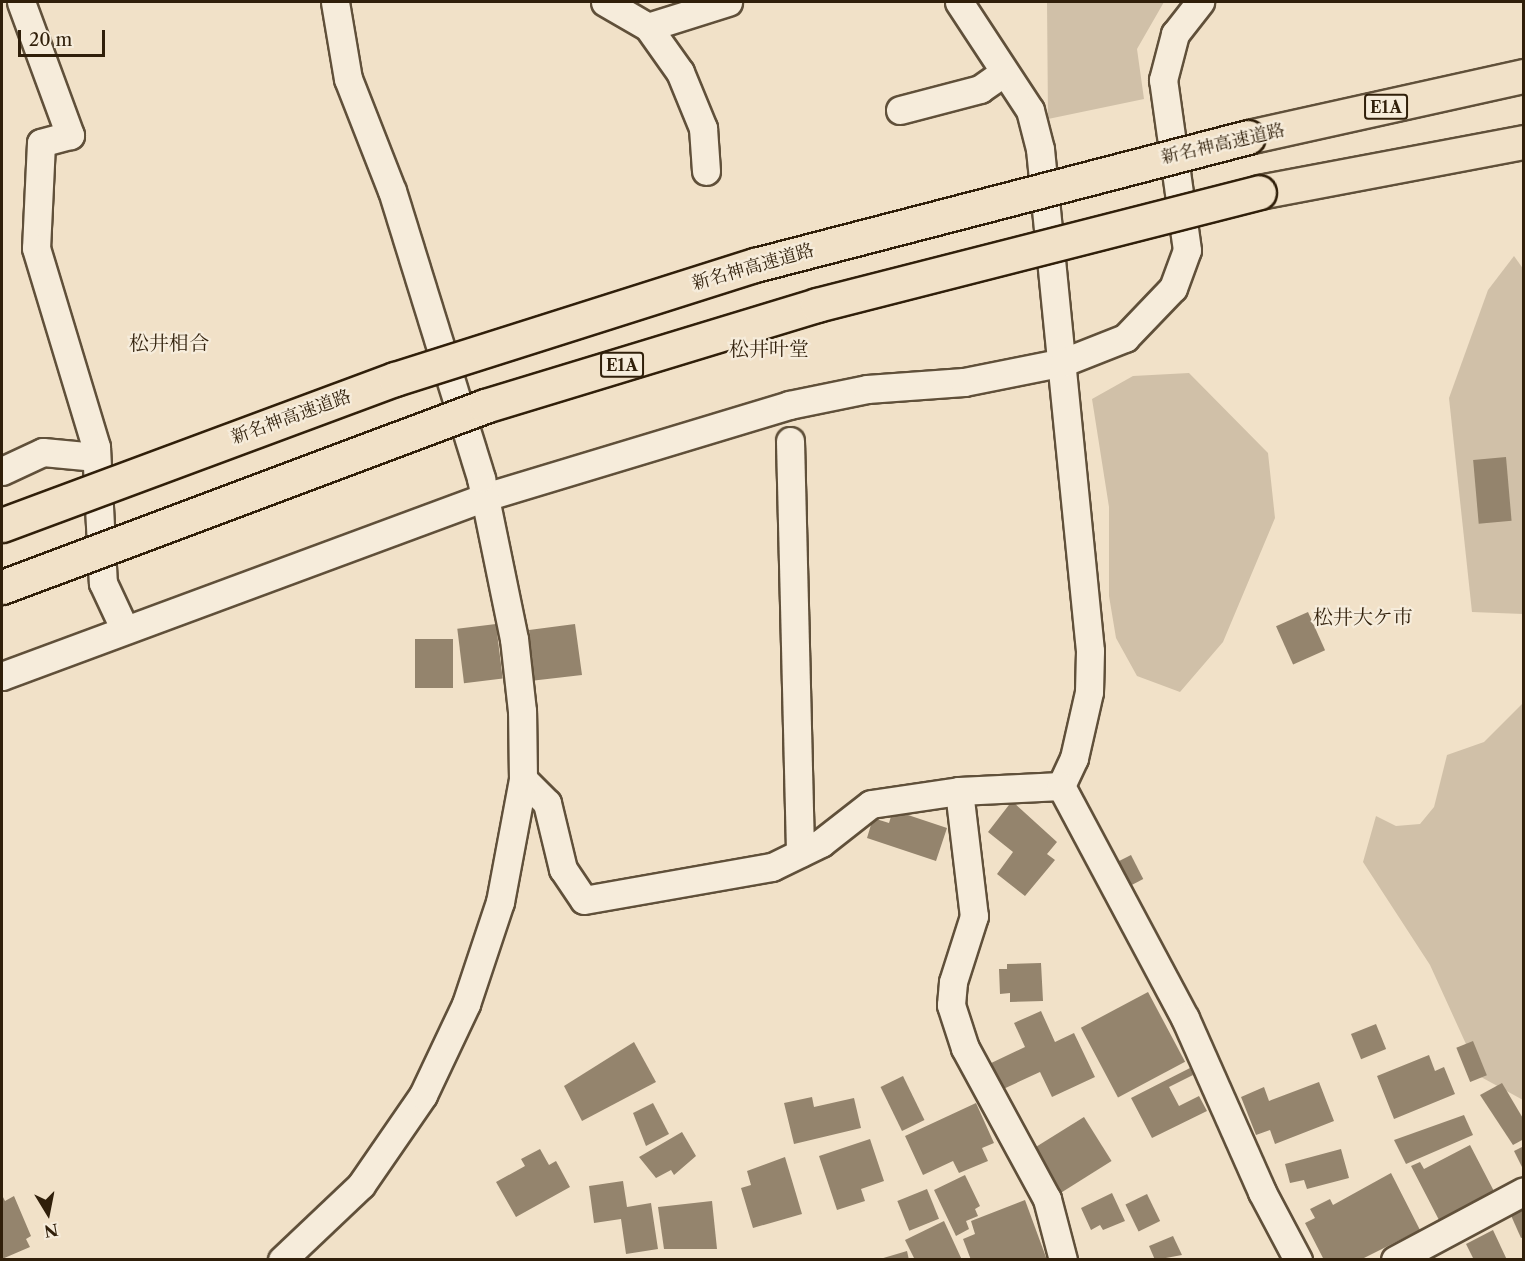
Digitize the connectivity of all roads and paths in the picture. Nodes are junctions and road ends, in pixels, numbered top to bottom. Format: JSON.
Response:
{"nodes":[{"id":1,"x":21,"y":2,"type":"edge"},
{"id":2,"x":335,"y":2,"type":"edge"},
{"id":3,"x":605,"y":2,"type":"edge"},
{"id":4,"x":728,"y":2,"type":"edge"},
{"id":5,"x":959,"y":2,"type":"edge"},
{"id":6,"x":1200,"y":2,"type":"edge"},
{"id":7,"x":648,"y":27,"type":"junction"},
{"id":8,"x":1004,"y":72,"type":"junction"},
{"id":9,"x":1524,"y":76,"type":"edge"},
{"id":10,"x":900,"y":110,"type":"dead end"},
{"id":11,"x":1524,"y":142,"type":"edge"},
{"id":12,"x":706,"y":171,"type":"dead end"},
{"id":13,"x":1064,"y":362,"type":"junction"},
{"id":14,"x":790,"y":441,"type":"dead end"},
{"id":15,"x":96,"y":457,"type":"junction"},
{"id":16,"x":2,"y":471,"type":"edge"},
{"id":17,"x":485,"y":497,"type":"junction"},
{"id":18,"x":2,"y":525,"type":"edge"},
{"id":19,"x":2,"y":587,"type":"edge"},
{"id":20,"x":124,"y":628,"type":"junction"},
{"id":21,"x":2,"y":676,"type":"edge"},
{"id":22,"x":523,"y":779,"type":"junction"},
{"id":23,"x":1061,"y":786,"type":"junction"},
{"id":24,"x":959,"y":791,"type":"junction"},
{"id":25,"x":800,"y":853,"type":"junction"},
{"id":26,"x":1524,"y":1191,"type":"edge"},
{"id":27,"x":282,"y":1260,"type":"edge"},
{"id":28,"x":1063,"y":1260,"type":"edge"},
{"id":29,"x":1298,"y":1260,"type":"edge"},
{"id":30,"x":1395,"y":1260,"type":"edge"}],
"edges":[{"from":1,"to":15,"type":"street"},
{"from":2,"to":17,"type":"street"},
{"from":3,"to":7,"type":"street"},
{"from":4,"to":7,"type":"street"},
{"from":5,"to":8,"type":"street"},
{"from":6,"to":13,"type":"street"},
{"from":7,"to":12,"type":"street"},
{"from":8,"to":10,"type":"street"},
{"from":8,"to":13,"type":"street"},
{"from":9,"to":18,"type":"highway","name":"新名神高速道路","number":"E1A","bridge":true},
{"from":11,"to":19,"type":"highway","number":"E1A","bridge":true},
{"from":13,"to":17,"type":"street"},
{"from":13,"to":23,"type":"street"},
{"from":14,"to":25,"type":"street"},
{"from":15,"to":16,"type":"street"},
{"from":15,"to":20,"type":"street"},
{"from":17,"to":20,"type":"street"},
{"from":17,"to":22,"type":"street"},
{"from":20,"to":21,"type":"street"},
{"from":22,"to":25,"type":"street"},
{"from":22,"to":27,"type":"street"},
{"from":23,"to":24,"type":"street"},
{"from":23,"to":29,"type":"street"},
{"from":24,"to":25,"type":"street"},
{"from":24,"to":28,"type":"street"},
{"from":26,"to":30,"type":"street"}]}
